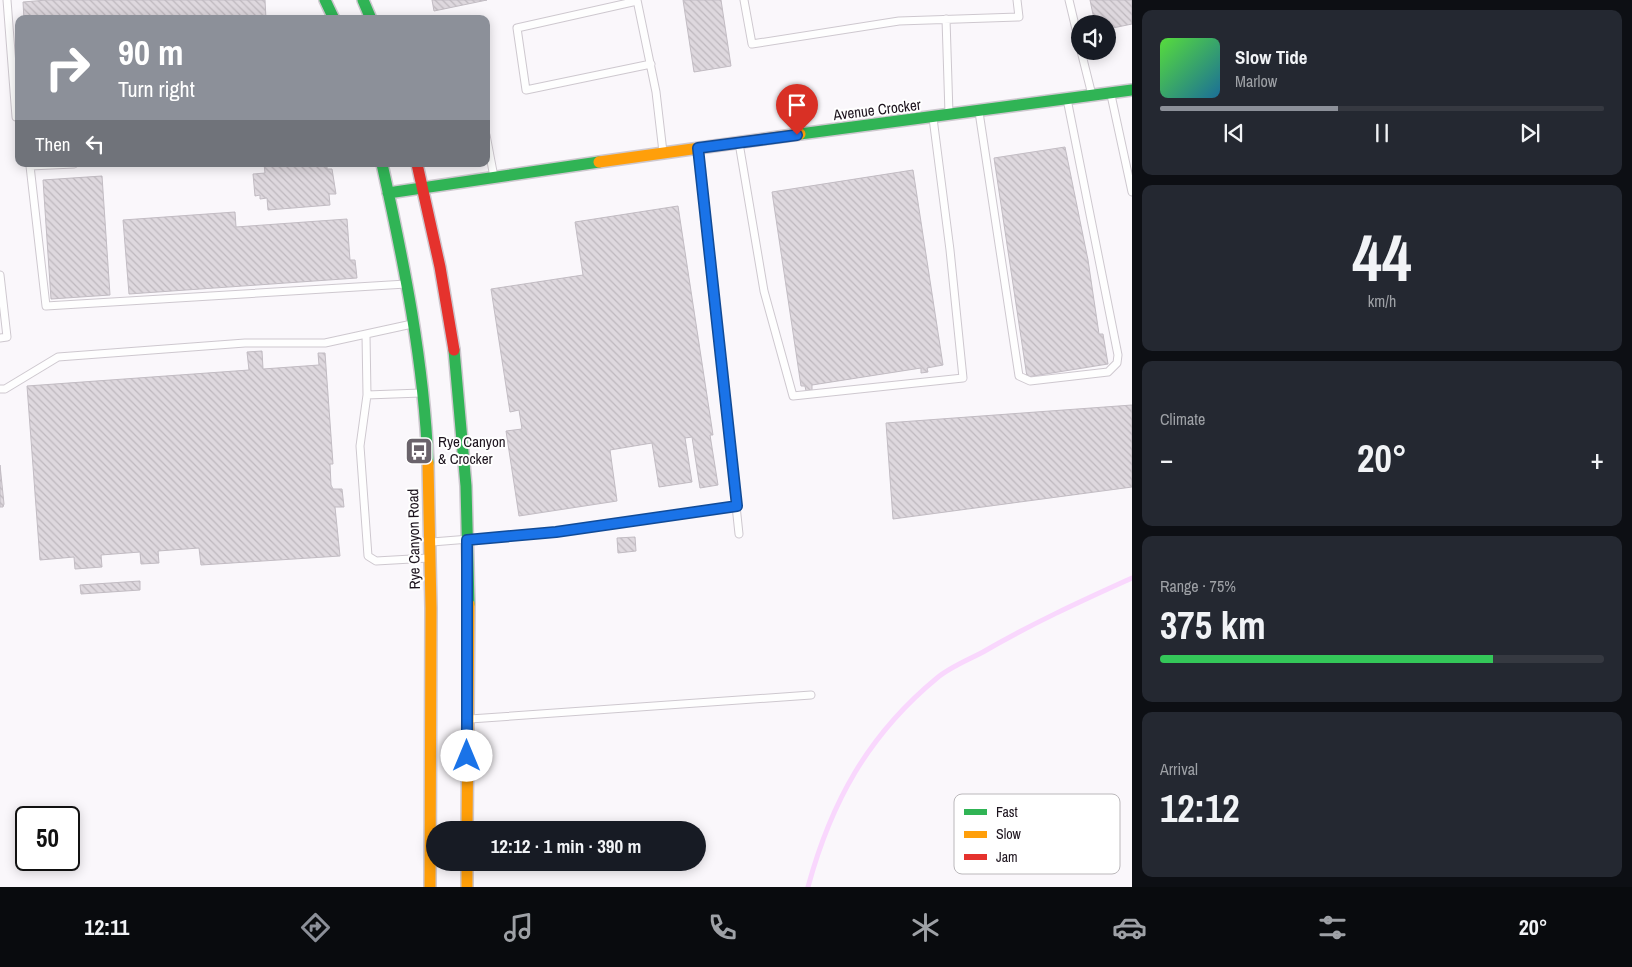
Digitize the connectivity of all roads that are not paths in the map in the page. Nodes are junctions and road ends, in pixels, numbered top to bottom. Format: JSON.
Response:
{"nodes":[{"id":1,"x":7,"y":0,"type":"edge"},
{"id":2,"x":325,"y":0,"type":"edge"},
{"id":3,"x":363,"y":0,"type":"edge"},
{"id":4,"x":744,"y":0,"type":"edge"},
{"id":5,"x":1017,"y":0,"type":"edge"},
{"id":6,"x":1069,"y":0,"type":"edge"},
{"id":7,"x":637,"y":1,"type":"edge"},
{"id":8,"x":332,"y":15,"type":"edge"},
{"id":9,"x":369,"y":15,"type":"edge"},
{"id":10,"x":1073,"y":15,"type":"edge"},
{"id":11,"x":946,"y":19,"type":"junction"},
{"id":12,"x":1083,"y":60,"type":"edge"},
{"id":13,"x":651,"y":64,"type":"junction"},
{"id":14,"x":1132,"y":90,"type":"edge"},
{"id":15,"x":1110,"y":93,"type":"junction"},
{"id":16,"x":1092,"y":95,"type":"junction"},
{"id":17,"x":1067,"y":99,"type":"junction"},
{"id":18,"x":15,"y":104,"type":"edge"},
{"id":19,"x":979,"y":112,"type":"junction"},
{"id":20,"x":949,"y":115,"type":"junction"},
{"id":21,"x":933,"y":118,"type":"junction"},
{"id":22,"x":739,"y":143,"type":"junction"},
{"id":23,"x":698,"y":148,"type":"junction"},
{"id":24,"x":663,"y":152,"type":"junction"},
{"id":25,"x":490,"y":156,"type":"edge"},
{"id":26,"x":30,"y":167,"type":"edge"},
{"id":27,"x":383,"y":167,"type":"edge"},
{"id":28,"x":418,"y":167,"type":"edge"},
{"id":29,"x":494,"y":178,"type":"junction"},
{"id":30,"x":423,"y":188,"type":"junction"},
{"id":31,"x":1132,"y":192,"type":"edge"},
{"id":32,"x":388,"y":193,"type":"junction"},
{"id":33,"x":0,"y":275,"type":"edge"},
{"id":34,"x":406,"y":284,"type":"junction"},
{"id":35,"x":412,"y":324,"type":"junction"},
{"id":36,"x":366,"y":335,"type":"junction"},
{"id":37,"x":0,"y":338,"type":"edge"},
{"id":38,"x":0,"y":389,"type":"edge"},
{"id":39,"x":422,"y":393,"type":"junction"},
{"id":40,"x":367,"y":395,"type":"junction"},
{"id":41,"x":737,"y":506,"type":"junction"},
{"id":42,"x":739,"y":534,"type":"dead end"},
{"id":43,"x":467,"y":540,"type":"junction"},
{"id":44,"x":429,"y":542,"type":"junction"},
{"id":45,"x":430,"y":558,"type":"junction"},
{"id":46,"x":810,"y":695,"type":"dead end"},
{"id":47,"x":467,"y":720,"type":"junction"},
{"id":48,"x":467,"y":821,"type":"edge"},
{"id":49,"x":467,"y":871,"type":"edge"},
{"id":50,"x":430,"y":887,"type":"edge"},
{"id":51,"x":467,"y":887,"type":"edge"}],
"edges":[{"from":1,"to":18,"type":"lane"},
{"from":2,"to":8,"type":"main road"},
{"from":3,"to":9,"type":"main road"},
{"from":4,"to":11,"type":"lane"},
{"from":5,"to":11,"type":"lane"},
{"from":6,"to":10,"type":"lane"},
{"from":7,"to":13,"type":"lane"},
{"from":7,"to":13,"type":"lane"},
{"from":11,"to":20,"type":"lane"},
{"from":12,"to":16,"type":"lane"},
{"from":13,"to":24,"type":"lane"},
{"from":14,"to":15,"type":"main road","name":"Avenue Crocker"},
{"from":15,"to":16,"type":"main road","name":"Avenue Crocker"},
{"from":15,"to":31,"type":"lane"},
{"from":16,"to":17,"type":"main road","name":"Avenue Crocker"},
{"from":17,"to":19,"type":"main road","name":"Avenue Crocker"},
{"from":17,"to":19,"type":"lane"},
{"from":19,"to":20,"type":"main road","name":"Avenue Crocker"},
{"from":20,"to":21,"type":"main road","name":"Avenue Crocker"},
{"from":21,"to":22,"type":"main road","name":"Avenue Crocker"},
{"from":21,"to":22,"type":"lane"},
{"from":22,"to":23,"type":"main road","name":"Avenue Crocker"},
{"from":23,"to":24,"type":"main road","name":"Avenue Crocker"},
{"from":23,"to":41,"type":"lane"},
{"from":24,"to":29,"type":"main road","name":"Avenue Crocker"},
{"from":25,"to":29,"type":"lane"},
{"from":26,"to":34,"type":"lane"},
{"from":27,"to":32,"type":"main road","name":"Rye Canyon Road"},
{"from":28,"to":30,"type":"main road"},
{"from":29,"to":30,"type":"main road","name":"Avenue Crocker"},
{"from":30,"to":32,"type":"main road","name":"Avenue Crocker"},
{"from":30,"to":43,"type":"main road"},
{"from":32,"to":34,"type":"main road","name":"Rye Canyon Road"},
{"from":33,"to":37,"type":"lane"},
{"from":34,"to":35,"type":"main road","name":"Rye Canyon Road"},
{"from":35,"to":36,"type":"lane"},
{"from":35,"to":39,"type":"main road","name":"Rye Canyon Road"},
{"from":36,"to":38,"type":"lane"},
{"from":36,"to":40,"type":"lane"},
{"from":39,"to":40,"type":"lane"},
{"from":39,"to":44,"type":"main road","name":"Rye Canyon Road"},
{"from":40,"to":45,"type":"lane"},
{"from":41,"to":42,"type":"lane"},
{"from":41,"to":43,"type":"lane"},
{"from":43,"to":44,"type":"lane"},
{"from":43,"to":47,"type":"main road"},
{"from":44,"to":45,"type":"main road","name":"Rye Canyon Road"},
{"from":45,"to":50,"type":"main road","name":"Rye Canyon Road"},
{"from":46,"to":47,"type":"lane"},
{"from":47,"to":48,"type":"main road"},
{"from":49,"to":51,"type":"main road"}]}
